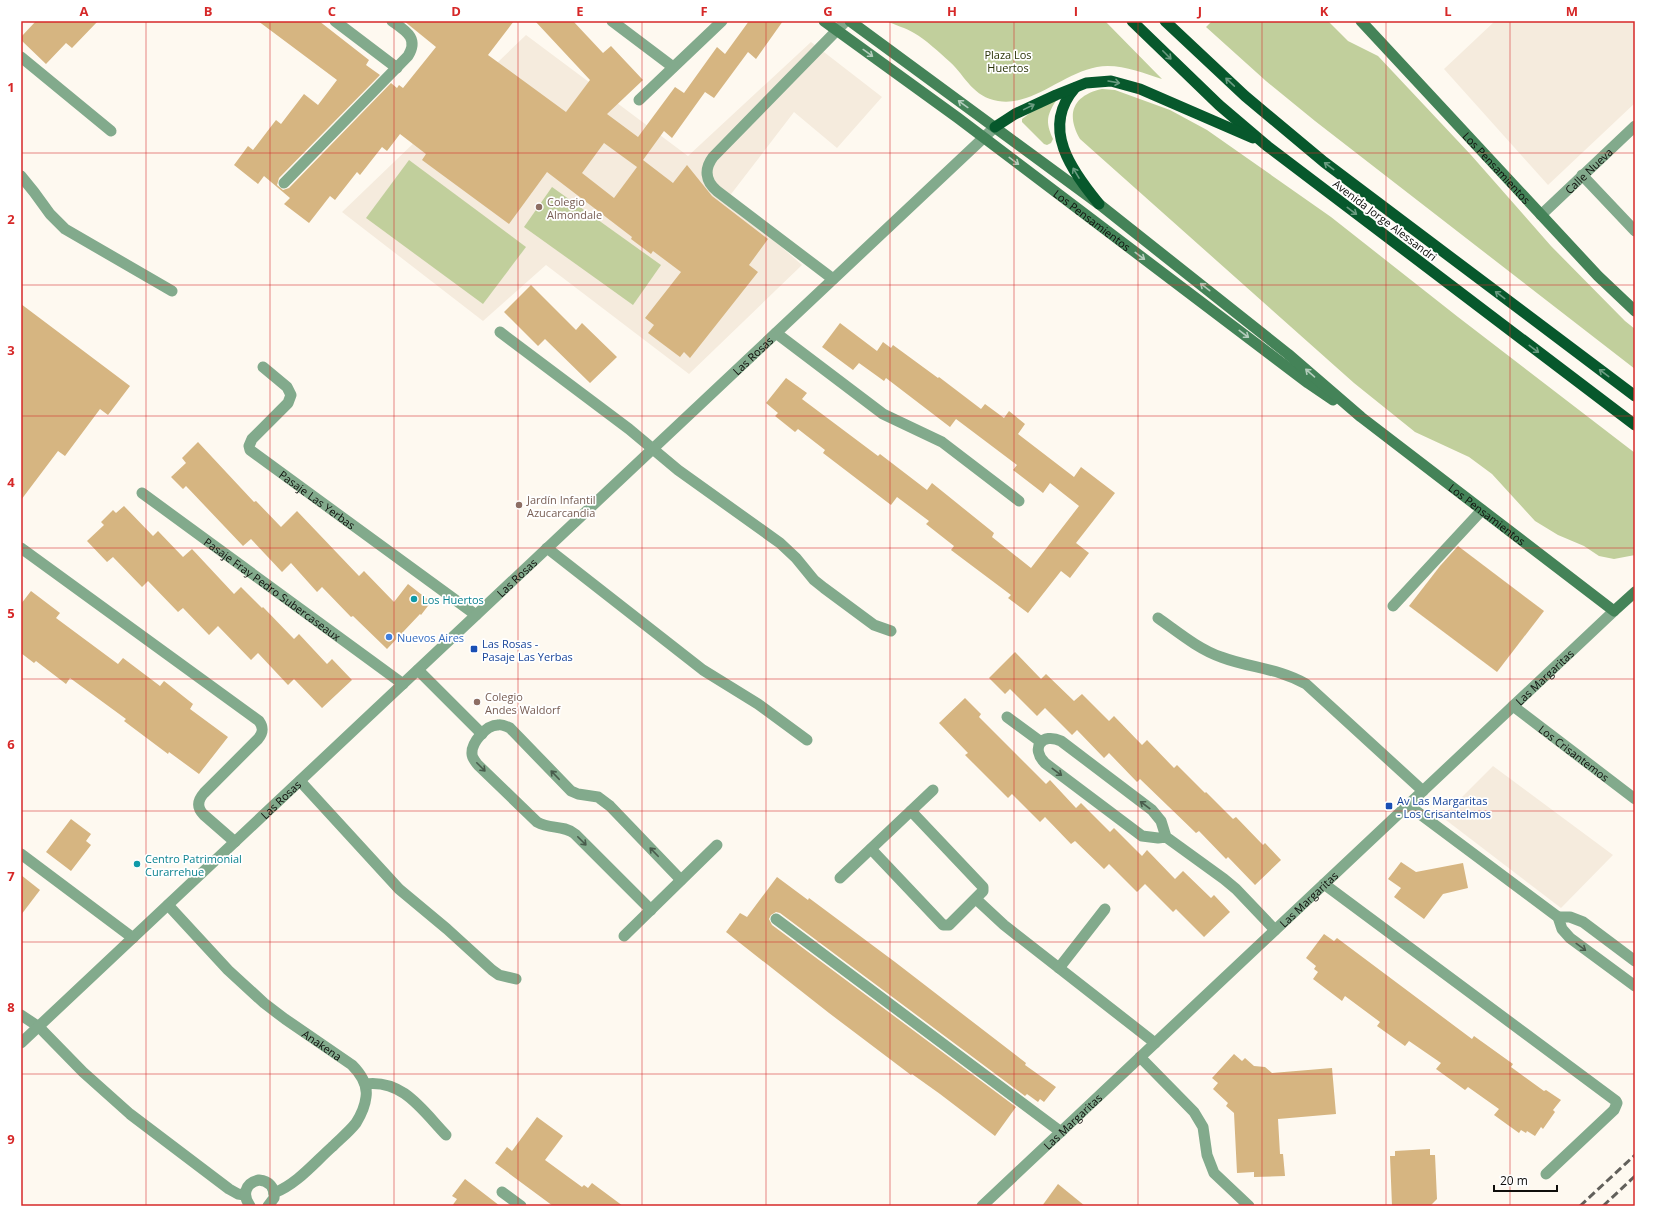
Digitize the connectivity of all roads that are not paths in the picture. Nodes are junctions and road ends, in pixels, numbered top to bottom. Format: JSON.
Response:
{"nodes":[{"id":1,"x":335,"y":21,"type":"edge"},
{"id":2,"x":392,"y":21,"type":"edge"},
{"id":3,"x":612,"y":21,"type":"edge"},
{"id":4,"x":722,"y":21,"type":"edge"},
{"id":5,"x":824,"y":21,"type":"edge"},
{"id":6,"x":846,"y":21,"type":"edge"},
{"id":7,"x":850,"y":21,"type":"edge"},
{"id":8,"x":1132,"y":21,"type":"edge"},
{"id":9,"x":1165,"y":21,"type":"edge"},
{"id":10,"x":1361,"y":21,"type":"edge"},
{"id":11,"x":837,"y":30,"type":"junction"},
{"id":12,"x":21,"y":57,"type":"edge"},
{"id":13,"x":673,"y":67,"type":"junction"},
{"id":14,"x":397,"y":68,"type":"junction"},
{"id":15,"x":1076,"y":87,"type":"junction"},
{"id":16,"x":639,"y":100,"type":"dead end"},
{"id":17,"x":1635,"y":126,"type":"edge"},
{"id":18,"x":995,"y":127,"type":"junction"},
{"id":19,"x":110,"y":131,"type":"dead end"},
{"id":20,"x":983,"y":137,"type":"junction"},
{"id":21,"x":1266,"y":145,"type":"junction"},
{"id":22,"x":1582,"y":175,"type":"junction"},
{"id":23,"x":21,"y":176,"type":"edge"},
{"id":24,"x":284,"y":183,"type":"dead end"},
{"id":25,"x":1098,"y":204,"type":"junction"},
{"id":26,"x":1541,"y":215,"type":"junction"},
{"id":27,"x":1635,"y":231,"type":"edge"},
{"id":28,"x":833,"y":279,"type":"junction"},
{"id":29,"x":172,"y":291,"type":"dead end"},
{"id":30,"x":1635,"y":311,"type":"edge"},
{"id":31,"x":500,"y":332,"type":"dead end"},
{"id":32,"x":776,"y":333,"type":"junction"},
{"id":33,"x":263,"y":367,"type":"dead end"},
{"id":34,"x":1635,"y":396,"type":"edge"},
{"id":35,"x":1361,"y":417,"type":"junction"},
{"id":36,"x":1635,"y":425,"type":"edge"},
{"id":37,"x":653,"y":449,"type":"junction"},
{"id":38,"x":142,"y":494,"type":"dead end"},
{"id":39,"x":1019,"y":501,"type":"dead end"},
{"id":40,"x":1482,"y":510,"type":"junction"},
{"id":41,"x":21,"y":548,"type":"edge"},
{"id":42,"x":547,"y":548,"type":"junction"},
{"id":43,"x":1635,"y":592,"type":"edge"},
{"id":44,"x":1392,"y":606,"type":"dead end"},
{"id":45,"x":1614,"y":611,"type":"junction"},
{"id":46,"x":476,"y":615,"type":"junction"},
{"id":47,"x":1158,"y":618,"type":"dead end"},
{"id":48,"x":891,"y":631,"type":"dead end"},
{"id":49,"x":418,"y":670,"type":"junction"},
{"id":50,"x":403,"y":684,"type":"junction"},
{"id":51,"x":1513,"y":706,"type":"junction"},
{"id":52,"x":1007,"y":717,"type":"dead end"},
{"id":53,"x":482,"y":734,"type":"junction"},
{"id":54,"x":807,"y":740,"type":"dead end"},
{"id":55,"x":1041,"y":742,"type":"junction"},
{"id":56,"x":300,"y":781,"type":"junction"},
{"id":57,"x":933,"y":790,"type":"dead end"},
{"id":58,"x":1423,"y":791,"type":"junction"},
{"id":59,"x":1635,"y":799,"type":"edge"},
{"id":60,"x":1408,"y":805,"type":"junction"},
{"id":61,"x":911,"y":811,"type":"junction"},
{"id":62,"x":1166,"y":837,"type":"junction"},
{"id":63,"x":235,"y":842,"type":"junction"},
{"id":64,"x":718,"y":845,"type":"dead end"},
{"id":65,"x":872,"y":849,"type":"junction"},
{"id":66,"x":21,"y":854,"type":"edge"},
{"id":67,"x":840,"y":878,"type":"dead end"},
{"id":68,"x":681,"y":880,"type":"junction"},
{"id":69,"x":1324,"y":884,"type":"junction"},
{"id":70,"x":976,"y":899,"type":"junction"},
{"id":71,"x":168,"y":906,"type":"junction"},
{"id":72,"x":1105,"y":909,"type":"dead end"},
{"id":73,"x":651,"y":910,"type":"junction"},
{"id":74,"x":1558,"y":917,"type":"junction"},
{"id":75,"x":776,"y":919,"type":"dead end"},
{"id":76,"x":1275,"y":930,"type":"junction"},
{"id":77,"x":624,"y":936,"type":"dead end"},
{"id":78,"x":133,"y":938,"type":"junction"},
{"id":79,"x":1635,"y":961,"type":"edge"},
{"id":80,"x":1059,"y":968,"type":"junction"},
{"id":81,"x":516,"y":979,"type":"dead end"},
{"id":82,"x":1635,"y":986,"type":"edge"},
{"id":83,"x":21,"y":1015,"type":"edge"},
{"id":84,"x":39,"y":1026,"type":"junction"},
{"id":85,"x":21,"y":1043,"type":"edge"},
{"id":86,"x":1156,"y":1043,"type":"junction"},
{"id":87,"x":1140,"y":1057,"type":"junction"},
{"id":88,"x":365,"y":1084,"type":"junction"},
{"id":89,"x":1061,"y":1132,"type":"junction"},
{"id":90,"x":446,"y":1135,"type":"dead end"},
{"id":91,"x":1546,"y":1174,"type":"dead end"},
{"id":92,"x":502,"y":1192,"type":"dead end"},
{"id":93,"x":274,"y":1193,"type":"junction"},
{"id":94,"x":245,"y":1195,"type":"junction"},
{"id":95,"x":987,"y":1205,"type":"edge"},
{"id":96,"x":250,"y":1206,"type":"edge"},
{"id":97,"x":268,"y":1206,"type":"edge"},
{"id":98,"x":521,"y":1206,"type":"edge"},
{"id":99,"x":1249,"y":1206,"type":"edge"}],
"edges":[{"from":1,"to":14,"type":"street"},
{"from":2,"to":14,"type":"street"},
{"from":3,"to":13,"type":"street"},
{"from":4,"to":13,"type":"street"},
{"from":5,"to":11,"type":"main road","name":"Los Pensamientos"},
{"from":6,"to":11,"type":"street"},
{"from":18,"to":7,"type":"main road","name":"Los Pensamientos","one_way":true},
{"from":8,"to":21,"type":"highway","name":"Avenida Jorge Alessandri","one_way":true},
{"from":34,"to":9,"type":"highway","name":"Avenida Jorge Alessandri","one_way":true},
{"from":10,"to":26,"type":"main road","name":"Los Pensamientos"},
{"from":11,"to":20,"type":"main road","name":"Los Pensamientos","one_way":true},
{"from":11,"to":28,"type":"street"},
{"from":12,"to":19,"type":"street"},
{"from":13,"to":16,"type":"street"},
{"from":14,"to":24,"type":"street"},
{"from":18,"to":15,"type":"highway","one_way":true},
{"from":15,"to":21,"type":"highway","one_way":true},
{"from":25,"to":15,"type":"highway","one_way":true},
{"from":17,"to":22,"type":"street","name":"Calle Nueva"},
{"from":18,"to":20,"type":"street","name":"Las Rosas"},
{"from":18,"to":25,"type":"main road","name":"Los Pensamientos"},
{"from":20,"to":28,"type":"street","name":"Las Rosas"},
{"from":20,"to":35,"type":"main road","name":"Los Pensamientos","one_way":true},
{"from":21,"to":36,"type":"highway","name":"Avenida Jorge Alessandri","one_way":true},
{"from":22,"to":26,"type":"street","name":"Calle Nueva"},
{"from":22,"to":27,"type":"street"},
{"from":23,"to":29,"type":"street"},
{"from":35,"to":25,"type":"main road","name":"Los Pensamientos","one_way":true},
{"from":26,"to":30,"type":"main road","name":"Los Pensamientos"},
{"from":28,"to":32,"type":"street","name":"Las Rosas"},
{"from":31,"to":37,"type":"street"},
{"from":32,"to":37,"type":"street","name":"Las Rosas"},
{"from":32,"to":39,"type":"street"},
{"from":33,"to":46,"type":"street","name":"Pasaje Las Yerbas"},
{"from":35,"to":40,"type":"main road","name":"Los Pensamientos"},
{"from":37,"to":42,"type":"street","name":"Las Rosas"},
{"from":37,"to":48,"type":"street"},
{"from":38,"to":50,"type":"street","name":"Pasaje Fray Pedro Subercaseaux"},
{"from":40,"to":44,"type":"street"},
{"from":40,"to":45,"type":"main road","name":"Los Pensamientos"},
{"from":41,"to":63,"type":"street"},
{"from":42,"to":46,"type":"street","name":"Las Rosas"},
{"from":42,"to":54,"type":"street"},
{"from":43,"to":45,"type":"main road","name":"Las Margaritas"},
{"from":45,"to":51,"type":"street","name":"Las Margaritas"},
{"from":46,"to":49,"type":"street","name":"Las Rosas"},
{"from":47,"to":58,"type":"street"},
{"from":49,"to":50,"type":"street","name":"Las Rosas"},
{"from":49,"to":53,"type":"street"},
{"from":50,"to":56,"type":"street","name":"Las Rosas"},
{"from":51,"to":58,"type":"street","name":"Las Margaritas"},
{"from":51,"to":59,"type":"street","name":"Los Crisantemos"},
{"from":52,"to":55,"type":"street"},
{"from":68,"to":53,"type":"street","one_way":true},
{"from":53,"to":73,"type":"street","one_way":true},
{"from":62,"to":55,"type":"street","one_way":true},
{"from":55,"to":62,"type":"street","one_way":true},
{"from":56,"to":63,"type":"street","name":"Las Rosas"},
{"from":56,"to":81,"type":"street"},
{"from":57,"to":61,"type":"street"},
{"from":58,"to":60,"type":"street","name":"Las Margaritas"},
{"from":60,"to":69,"type":"street","name":"Las Margaritas"},
{"from":60,"to":74,"type":"street"},
{"from":61,"to":65,"type":"street"},
{"from":61,"to":70,"type":"street"},
{"from":62,"to":76,"type":"street"},
{"from":63,"to":71,"type":"street","name":"Las Rosas"},
{"from":64,"to":68,"type":"street"},
{"from":65,"to":67,"type":"street"},
{"from":65,"to":70,"type":"street"},
{"from":66,"to":78,"type":"street"},
{"from":68,"to":73,"type":"street"},
{"from":69,"to":76,"type":"street","name":"Las Margaritas"},
{"from":69,"to":91,"type":"street"},
{"from":70,"to":80,"type":"street"},
{"from":71,"to":78,"type":"street","name":"Las Rosas"},
{"from":71,"to":88,"type":"street","name":"Anakena"},
{"from":72,"to":80,"type":"street"},
{"from":73,"to":77,"type":"street"},
{"from":74,"to":79,"type":"street"},
{"from":74,"to":82,"type":"street","one_way":true},
{"from":75,"to":89,"type":"street"},
{"from":76,"to":86,"type":"street","name":"Las Margaritas"},
{"from":78,"to":84,"type":"street","name":"Las Rosas"},
{"from":80,"to":86,"type":"street"},
{"from":83,"to":84,"type":"street"},
{"from":84,"to":85,"type":"street","name":"Las Rosas"},
{"from":84,"to":94,"type":"street"},
{"from":86,"to":87,"type":"street","name":"Las Margaritas"},
{"from":87,"to":89,"type":"street","name":"Las Margaritas"},
{"from":87,"to":99,"type":"street"},
{"from":88,"to":90,"type":"street"},
{"from":88,"to":93,"type":"street"},
{"from":89,"to":95,"type":"street","name":"Las Margaritas"},
{"from":92,"to":98,"type":"street"},
{"from":93,"to":94,"type":"street"},
{"from":93,"to":97,"type":"street"},
{"from":94,"to":96,"type":"street"}]}
